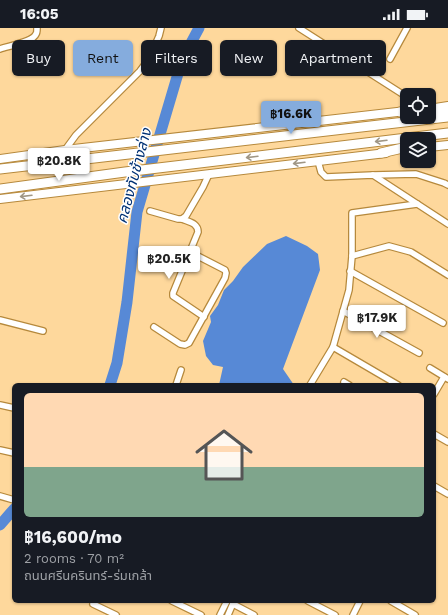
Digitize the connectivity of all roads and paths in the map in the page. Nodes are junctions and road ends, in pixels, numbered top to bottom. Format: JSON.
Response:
{"nodes":[{"id":1,"x":37,"y":28,"type":"edge"},
{"id":2,"x":161,"y":28,"type":"edge"},
{"id":3,"x":299,"y":28,"type":"edge"},
{"id":4,"x":407,"y":28,"type":"edge"},
{"id":5,"x":0,"y":48,"type":"edge"},
{"id":6,"x":390,"y":58,"type":"dead end"},
{"id":7,"x":400,"y":93,"type":"edge"},
{"id":8,"x":448,"y":106,"type":"edge"},
{"id":9,"x":436,"y":108,"type":"edge"},
{"id":10,"x":436,"y":112,"type":"edge"},
{"id":11,"x":448,"y":112,"type":"edge"},
{"id":12,"x":400,"y":113,"type":"edge"},
{"id":13,"x":448,"y":117,"type":"edge"},
{"id":14,"x":448,"y":133,"type":"edge"},
{"id":15,"x":448,"y":137,"type":"edge"},
{"id":16,"x":436,"y":140,"type":"edge"},
{"id":17,"x":448,"y":145,"type":"edge"},
{"id":18,"x":436,"y":146,"type":"edge"},
{"id":19,"x":400,"y":149,"type":"edge"},
{"id":20,"x":65,"y":150,"type":"junction"},
{"id":21,"x":400,"y":151,"type":"edge"},
{"id":22,"x":381,"y":153,"type":"junction"},
{"id":23,"x":0,"y":159,"type":"edge"},
{"id":24,"x":318,"y":161,"type":"junction"},
{"id":25,"x":0,"y":169,"type":"edge"},
{"id":26,"x":209,"y":174,"type":"junction"},
{"id":27,"x":373,"y":175,"type":"junction"},
{"id":28,"x":448,"y":185,"type":"edge"},
{"id":29,"x":0,"y":189,"type":"edge"},
{"id":30,"x":0,"y":199,"type":"edge"},
{"id":31,"x":417,"y":204,"type":"junction"},
{"id":32,"x":150,"y":210,"type":"dead end"},
{"id":33,"x":182,"y":219,"type":"junction"},
{"id":34,"x":448,"y":224,"type":"edge"},
{"id":35,"x":190,"y":252,"type":"junction"},
{"id":36,"x":352,"y":256,"type":"junction"},
{"id":37,"x":350,"y":271,"type":"junction"},
{"id":38,"x":448,"y":275,"type":"edge"},
{"id":39,"x":343,"y":311,"type":"junction"},
{"id":40,"x":204,"y":317,"type":"junction"},
{"id":41,"x":0,"y":320,"type":"edge"},
{"id":42,"x":443,"y":323,"type":"dead end"},
{"id":43,"x":154,"y":327,"type":"dead end"},
{"id":44,"x":43,"y":330,"type":"dead end"},
{"id":45,"x":333,"y":347,"type":"junction"},
{"id":46,"x":419,"y":353,"type":"dead end"},
{"id":47,"x":430,"y":368,"type":"dead end"},
{"id":48,"x":181,"y":370,"type":"dead end"},
{"id":49,"x":446,"y":378,"type":"edge"},
{"id":50,"x":177,"y":383,"type":"edge"},
{"id":51,"x":311,"y":383,"type":"edge"},
{"id":52,"x":395,"y":383,"type":"edge"},
{"id":53,"x":436,"y":391,"type":"edge"},
{"id":54,"x":0,"y":405,"type":"edge"},
{"id":55,"x":12,"y":408,"type":"edge"},
{"id":56,"x":436,"y":435,"type":"edge"},
{"id":57,"x":448,"y":442,"type":"edge"},
{"id":58,"x":0,"y":450,"type":"edge"},
{"id":59,"x":12,"y":453,"type":"edge"},
{"id":60,"x":436,"y":487,"type":"edge"},
{"id":61,"x":448,"y":494,"type":"edge"},
{"id":62,"x":0,"y":496,"type":"edge"},
{"id":63,"x":12,"y":499,"type":"edge"},
{"id":64,"x":176,"y":603,"type":"edge"},
{"id":65,"x":230,"y":603,"type":"edge"},
{"id":66,"x":231,"y":603,"type":"edge"},
{"id":67,"x":233,"y":603,"type":"edge"},
{"id":68,"x":312,"y":603,"type":"edge"},
{"id":69,"x":359,"y":603,"type":"edge"},
{"id":70,"x":394,"y":603,"type":"edge"},
{"id":71,"x":93,"y":604,"type":"dead end"},
{"id":72,"x":116,"y":615,"type":"edge"},
{"id":73,"x":201,"y":615,"type":"edge"},
{"id":74,"x":220,"y":615,"type":"edge"},
{"id":75,"x":228,"y":615,"type":"edge"},
{"id":76,"x":254,"y":615,"type":"edge"},
{"id":77,"x":335,"y":615,"type":"edge"},
{"id":78,"x":353,"y":615,"type":"edge"},
{"id":79,"x":415,"y":615,"type":"edge"}],
"edges":[{"from":1,"to":5,"type":"street"},
{"from":2,"to":20,"type":"street"},
{"from":3,"to":7,"type":"street"},
{"from":4,"to":6,"type":"street"},
{"from":8,"to":9,"type":"main road"},
{"from":10,"to":11,"type":"main road"},
{"from":12,"to":20,"type":"main road"},
{"from":13,"to":25,"type":"main road"},
{"from":14,"to":29,"type":"main road","one_way":true},
{"from":15,"to":16,"type":"main road"},
{"from":17,"to":18,"type":"main road"},
{"from":19,"to":22,"type":"main road"},
{"from":20,"to":23,"type":"main road"},
{"from":21,"to":22,"type":"main road"},
{"from":22,"to":24,"type":"main road"},
{"from":24,"to":26,"type":"main road","one_way":true},
{"from":24,"to":27,"type":"street"},
{"from":26,"to":30,"type":"main road","one_way":true},
{"from":26,"to":33,"type":"street"},
{"from":27,"to":28,"type":"street"},
{"from":27,"to":31,"type":"street"},
{"from":31,"to":34,"type":"street"},
{"from":31,"to":36,"type":"street"},
{"from":32,"to":33,"type":"street"},
{"from":33,"to":35,"type":"street"},
{"from":35,"to":40,"type":"street"},
{"from":35,"to":40,"type":"street"},
{"from":36,"to":37,"type":"street"},
{"from":36,"to":38,"type":"street"},
{"from":37,"to":39,"type":"street"},
{"from":37,"to":42,"type":"street"},
{"from":39,"to":45,"type":"street"},
{"from":39,"to":46,"type":"street"},
{"from":40,"to":43,"type":"street"},
{"from":41,"to":44,"type":"street"},
{"from":45,"to":51,"type":"street"},
{"from":45,"to":52,"type":"street"},
{"from":47,"to":49,"type":"street"},
{"from":48,"to":50,"type":"street"},
{"from":49,"to":53,"type":"street"},
{"from":54,"to":55,"type":"street"},
{"from":56,"to":57,"type":"street"},
{"from":58,"to":59,"type":"street"},
{"from":60,"to":61,"type":"street"},
{"from":62,"to":63,"type":"street"},
{"from":64,"to":73,"type":"street"},
{"from":65,"to":74,"type":"street"},
{"from":66,"to":75,"type":"street"},
{"from":67,"to":76,"type":"street"},
{"from":68,"to":77,"type":"street"},
{"from":69,"to":78,"type":"street"},
{"from":70,"to":79,"type":"street"},
{"from":71,"to":72,"type":"street"}]}
